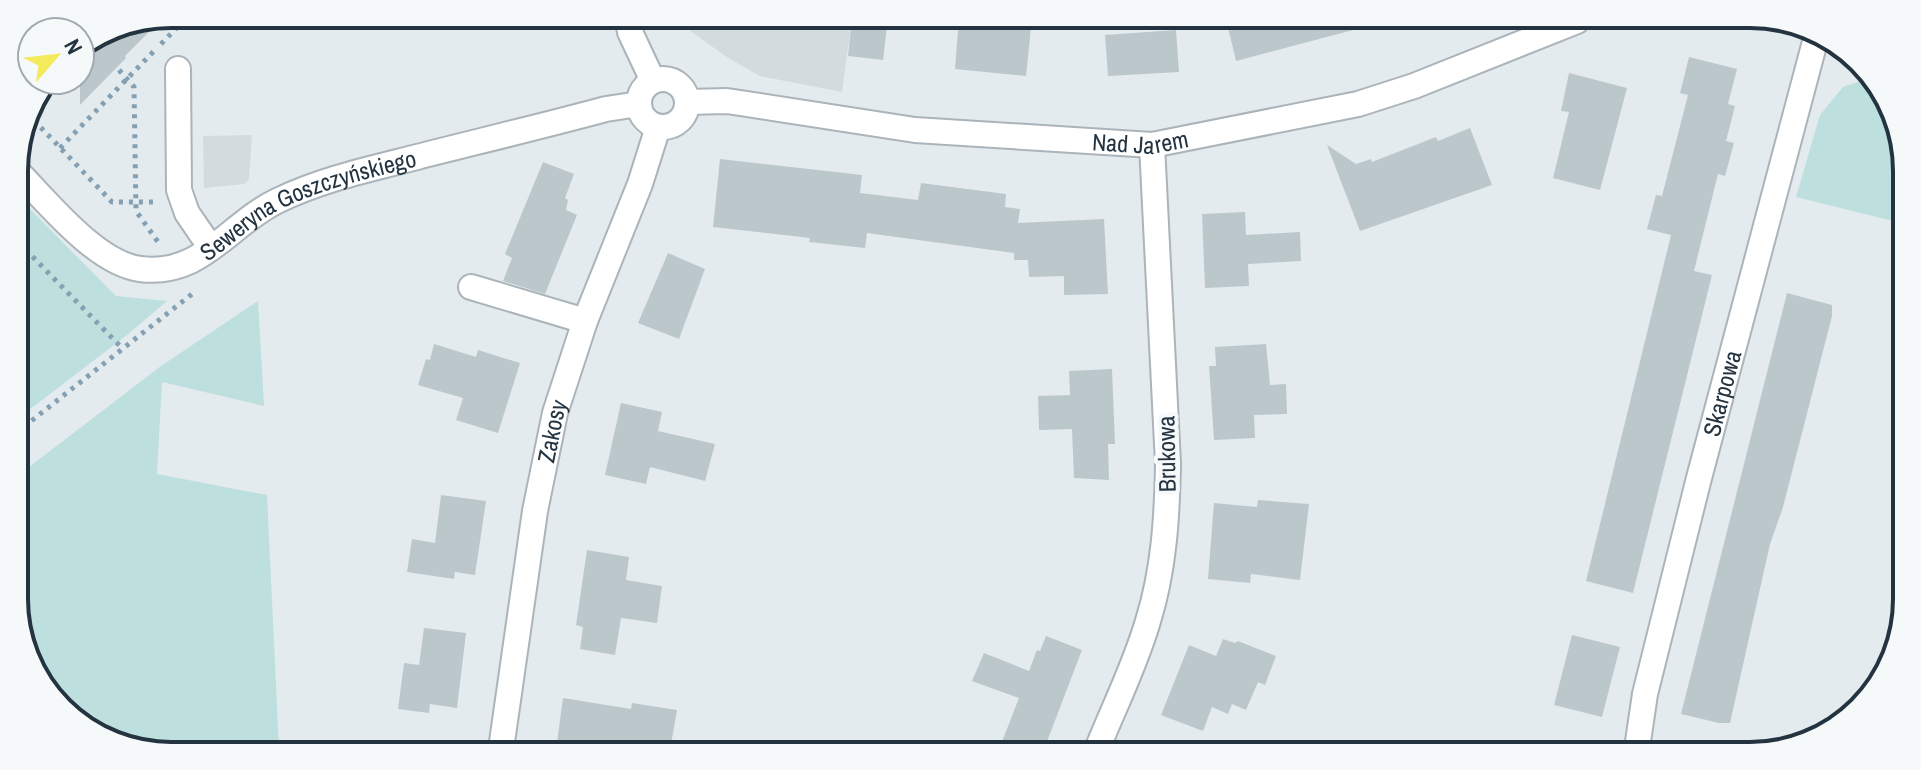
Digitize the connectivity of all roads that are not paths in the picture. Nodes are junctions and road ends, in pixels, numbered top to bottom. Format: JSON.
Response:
{"nodes":[{"id":1,"x":629,"y":28,"type":"edge"},
{"id":2,"x":1559,"y":28,"type":"edge"},
{"id":3,"x":1814,"y":43,"type":"edge"},
{"id":4,"x":178,"y":69,"type":"dead end"},
{"id":5,"x":653,"y":81,"type":"junction"},
{"id":6,"x":687,"y":102,"type":"junction"},
{"id":7,"x":639,"y":104,"type":"junction"},
{"id":8,"x":658,"y":127,"type":"junction"},
{"id":9,"x":1152,"y":145,"type":"junction"},
{"id":10,"x":28,"y":182,"type":"edge"},
{"id":11,"x":211,"y":248,"type":"junction"},
{"id":12,"x":471,"y":287,"type":"dead end"},
{"id":13,"x":585,"y":321,"type":"junction"},
{"id":14,"x":502,"y":742,"type":"edge"},
{"id":15,"x":1100,"y":742,"type":"edge"},
{"id":16,"x":1638,"y":742,"type":"edge"}],
"edges":[{"from":1,"to":5,"type":"street"},
{"from":2,"to":9,"type":"street","name":"Nad Jarem"},
{"from":3,"to":16,"type":"street","name":"Skarpowa"},
{"from":4,"to":11,"type":"street"},
{"from":5,"to":6,"type":"street"},
{"from":5,"to":7,"type":"street"},
{"from":6,"to":8,"type":"street"},
{"from":6,"to":9,"type":"street","name":"Nad Jarem"},
{"from":7,"to":8,"type":"street"},
{"from":7,"to":11,"type":"street","name":"Seweryna Goszczyńskiego"},
{"from":8,"to":13,"type":"street","name":"Zakosy"},
{"from":9,"to":15,"type":"street","name":"Brukowa"},
{"from":10,"to":11,"type":"street","name":"Seweryna Goszczyńskiego"},
{"from":12,"to":13,"type":"street"},
{"from":13,"to":14,"type":"street","name":"Zakosy"}]}
